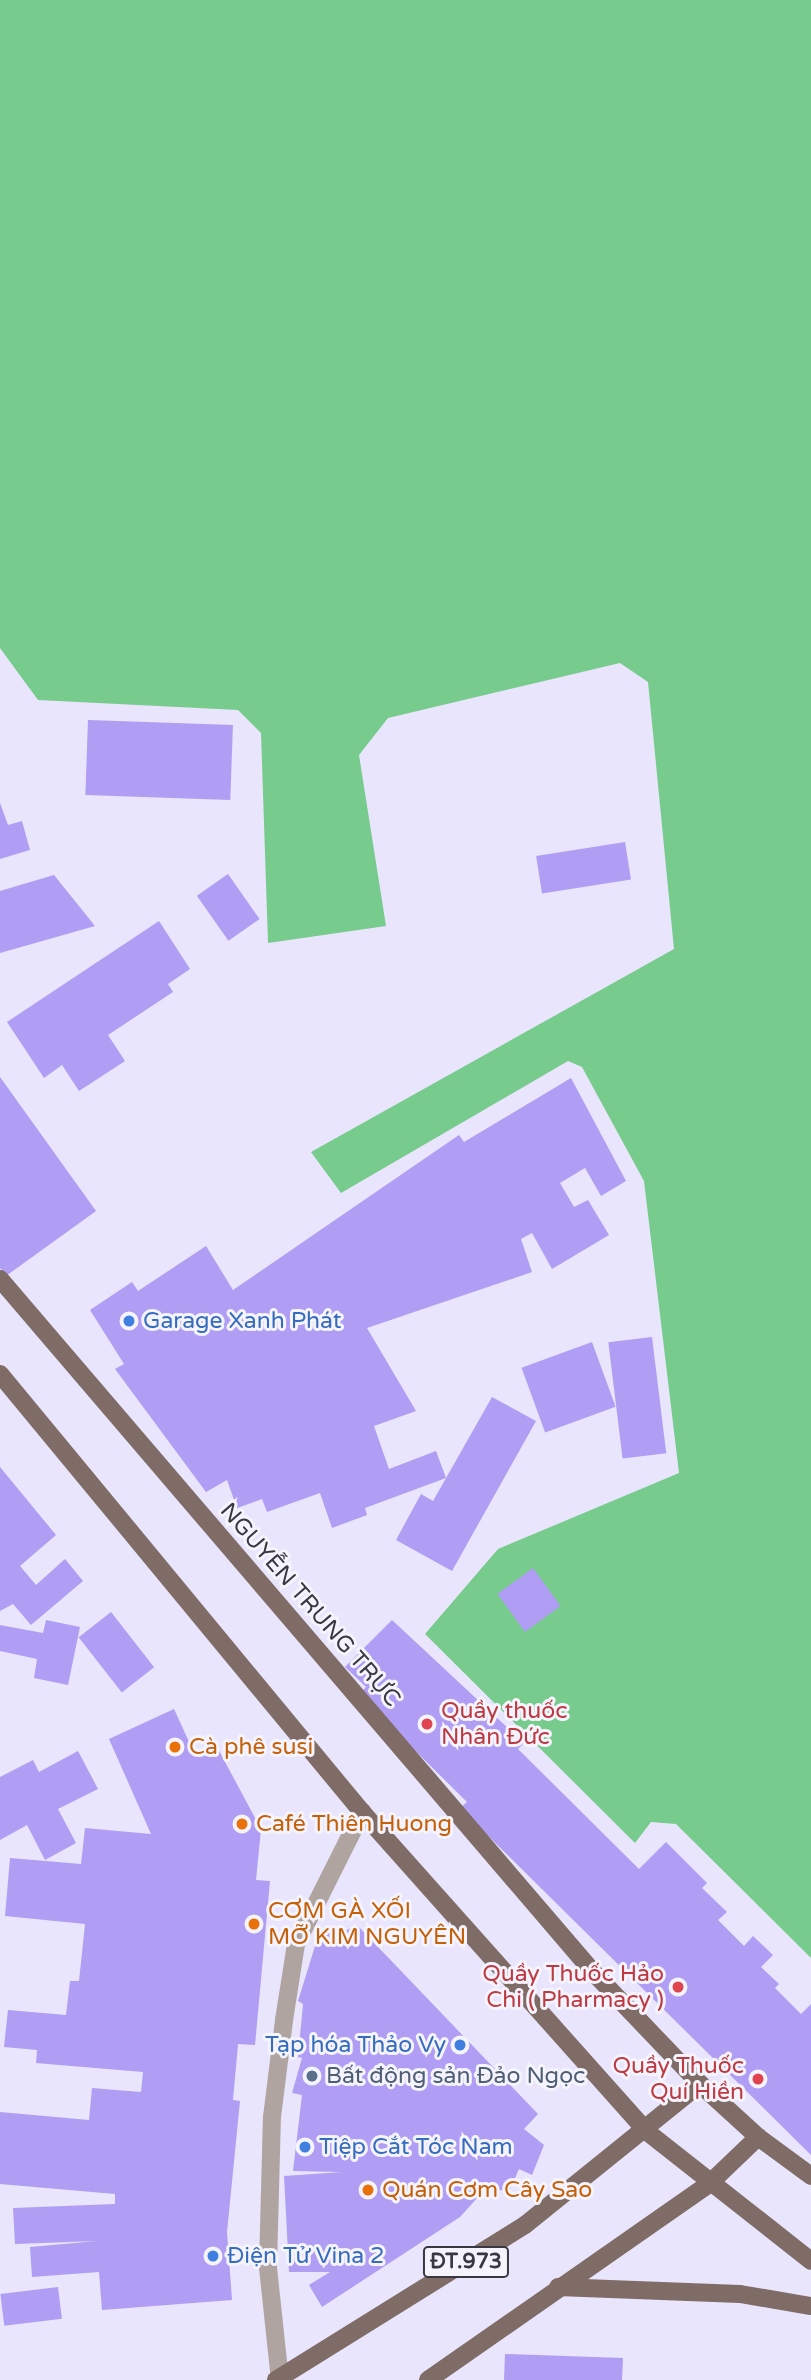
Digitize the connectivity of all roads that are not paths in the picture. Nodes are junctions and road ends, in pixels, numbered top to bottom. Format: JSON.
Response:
{"nodes":[{"id":1,"x":0,"y":1279,"type":"edge"},
{"id":2,"x":0,"y":1374,"type":"edge"},
{"id":3,"x":362,"y":1812,"type":"junction"},
{"id":4,"x":700,"y":2084,"type":"junction"},
{"id":5,"x":646,"y":2131,"type":"junction"},
{"id":6,"x":758,"y":2137,"type":"junction"},
{"id":7,"x":811,"y":2176,"type":"edge"},
{"id":8,"x":709,"y":2184,"type":"junction"},
{"id":9,"x":811,"y":2261,"type":"edge"},
{"id":10,"x":558,"y":2287,"type":"junction"},
{"id":11,"x":811,"y":2306,"type":"edge"},
{"id":12,"x":279,"y":2379,"type":"edge"},
{"id":13,"x":428,"y":2380,"type":"edge"}],
"edges":[{"from":1,"to":4,"type":"main road","name":"NGUYỄN TRUNG TRỰC"},
{"from":2,"to":3,"type":"main road"},
{"from":3,"to":5,"type":"main road"},
{"from":3,"to":12,"type":"street"},
{"from":4,"to":5,"type":"main road","number":"ĐT.973"},
{"from":4,"to":6,"type":"main road","name":"NGUYỄN TRUNG TRỰC"},
{"from":5,"to":8,"type":"main road"},
{"from":5,"to":12,"type":"main road","number":"ĐT.973"},
{"from":6,"to":7,"type":"main road","name":"NGUYỄN TRUNG TRỰC"},
{"from":6,"to":8,"type":"main road"},
{"from":8,"to":9,"type":"main road"},
{"from":8,"to":10,"type":"main road"},
{"from":10,"to":11,"type":"main road"},
{"from":10,"to":13,"type":"main road"}]}
